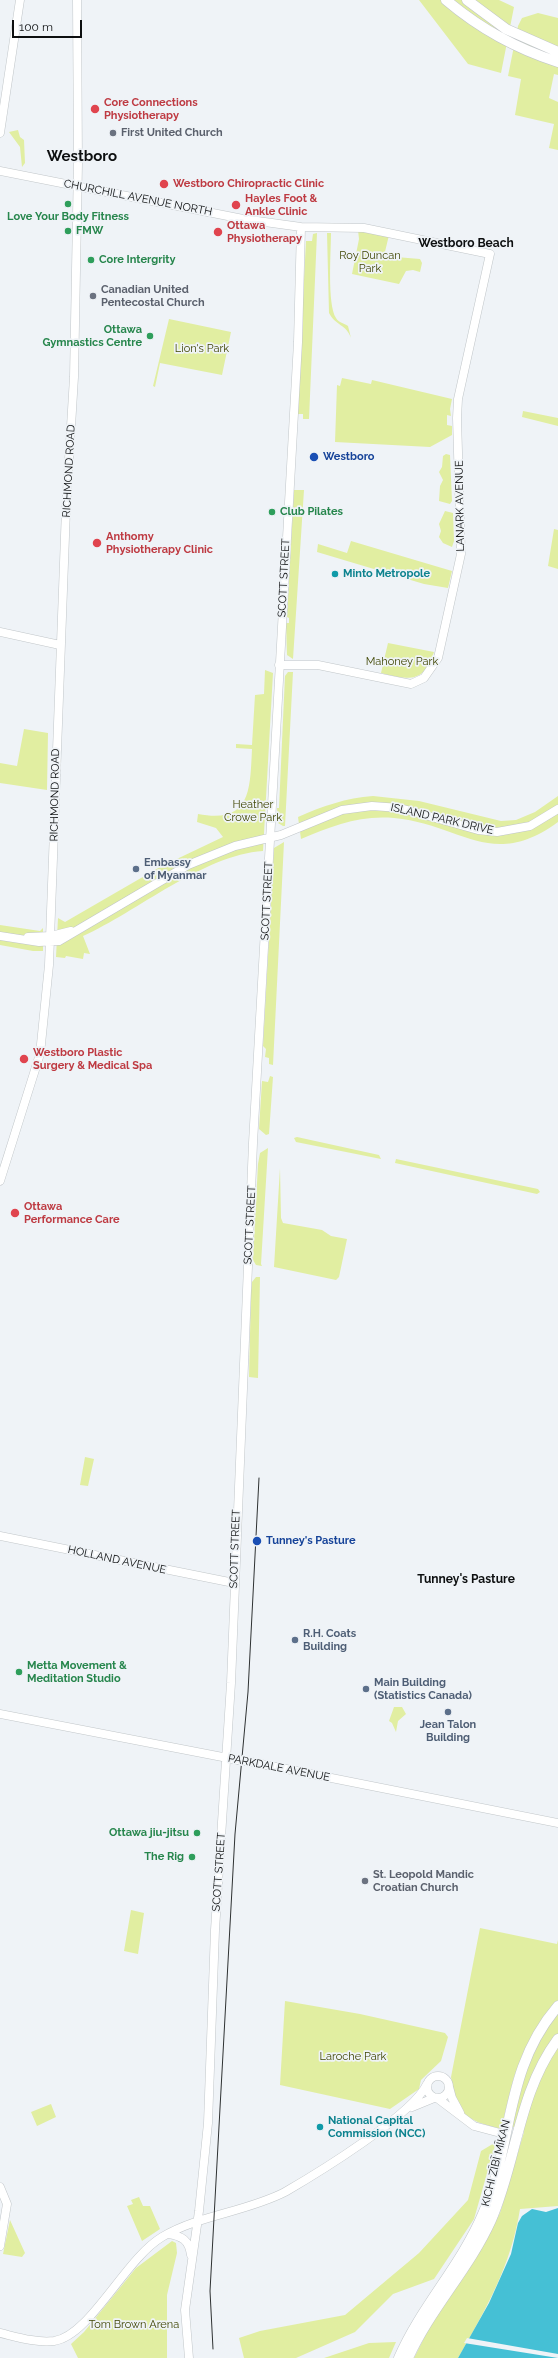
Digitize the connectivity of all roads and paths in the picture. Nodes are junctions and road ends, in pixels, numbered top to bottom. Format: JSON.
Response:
{"nodes":[{"id":1,"x":20,"y":0,"type":"edge"},
{"id":2,"x":77,"y":0,"type":"edge"},
{"id":3,"x":446,"y":0,"type":"edge"},
{"id":4,"x":468,"y":0,"type":"edge"},
{"id":5,"x":558,"y":52,"type":"edge"},
{"id":6,"x":558,"y":62,"type":"edge"},
{"id":7,"x":0,"y":133,"type":"edge"},
{"id":8,"x":0,"y":171,"type":"edge"},
{"id":9,"x":77,"y":187,"type":"junction"},
{"id":10,"x":301,"y":227,"type":"junction"},
{"id":11,"x":490,"y":254,"type":"joint"},
{"id":12,"x":0,"y":632,"type":"edge"},
{"id":13,"x":60,"y":645,"type":"junction"},
{"id":14,"x":279,"y":665,"type":"junction"},
{"id":15,"x":558,"y":809,"type":"edge"},
{"id":16,"x":271,"y":838,"type":"junction"},
{"id":17,"x":0,"y":936,"type":"edge"},
{"id":18,"x":50,"y":939,"type":"junction"},
{"id":19,"x":0,"y":1181,"type":"edge"},
{"id":20,"x":0,"y":1536,"type":"edge"},
{"id":21,"x":234,"y":1583,"type":"junction"},
{"id":22,"x":0,"y":1714,"type":"edge"},
{"id":23,"x":227,"y":1758,"type":"junction"},
{"id":24,"x":558,"y":1823,"type":"edge"},
{"id":25,"x":558,"y":2006,"type":"edge"},
{"id":26,"x":558,"y":2039,"type":"edge"},
{"id":27,"x":427,"y":2084,"type":"junction"},
{"id":28,"x":449,"y":2086,"type":"junction"},
{"id":29,"x":436,"y":2098,"type":"junction"},
{"id":30,"x":399,"y":2114,"type":"junction"},
{"id":31,"x":462,"y":2118,"type":"junction"},
{"id":32,"x":504,"y":2134,"type":"junction"},
{"id":33,"x":515,"y":2136,"type":"junction"},
{"id":34,"x":0,"y":2187,"type":"edge"},
{"id":35,"x":198,"y":2222,"type":"junction"},
{"id":36,"x":168,"y":2234,"type":"junction"},
{"id":37,"x":0,"y":2246,"type":"edge"},
{"id":38,"x":192,"y":2259,"type":"junction"},
{"id":39,"x":425,"y":2317,"type":"junction"},
{"id":40,"x":0,"y":2333,"type":"edge"},
{"id":41,"x":405,"y":2354,"type":"edge"},
{"id":42,"x":189,"y":2358,"type":"edge"}],
"edges":[{"from":1,"to":7,"type":"main road"},
{"from":2,"to":9,"type":"main road","name":"RICHMOND ROAD"},
{"from":3,"to":6,"type":"highway"},
{"from":4,"to":5,"type":"highway"},
{"from":8,"to":9,"type":"main road","name":"CHURCHILL AVENUE NORTH"},
{"from":9,"to":10,"type":"main road","name":"CHURCHILL AVENUE NORTH"},
{"from":9,"to":13,"type":"main road","name":"RICHMOND ROAD"},
{"from":10,"to":11,"type":"main road","name":"CHURCHILL AVENUE NORTH"},
{"from":10,"to":14,"type":"main road","name":"SCOTT STREET"},
{"from":11,"to":14,"type":"main road","name":"LANARK AVENUE"},
{"from":12,"to":13,"type":"main road"},
{"from":13,"to":18,"type":"main road","name":"RICHMOND ROAD"},
{"from":14,"to":16,"type":"main road","name":"SCOTT STREET"},
{"from":15,"to":16,"type":"main road","name":"ISLAND PARK DRIVE"},
{"from":16,"to":18,"type":"main road","name":"ISLAND PARK DRIVE"},
{"from":16,"to":21,"type":"main road","name":"SCOTT STREET"},
{"from":17,"to":18,"type":"main road","name":"ISLAND PARK DRIVE"},
{"from":18,"to":19,"type":"main road","name":"RICHMOND ROAD"},
{"from":20,"to":21,"type":"main road","name":"HOLLAND AVENUE"},
{"from":21,"to":23,"type":"main road","name":"SCOTT STREET"},
{"from":22,"to":23,"type":"main road","name":"PARKDALE AVENUE"},
{"from":23,"to":24,"type":"main road","name":"PARKDALE AVENUE","bridge":true},
{"from":23,"to":35,"type":"main road","name":"SCOTT STREET"},
{"from":25,"to":32,"type":"highway","name":"KICHI ZĪBĪ MĪKAN"},
{"from":26,"to":33,"type":"highway","name":"KICHI ZĪBĪ MĪKAN"},
{"from":27,"to":28,"type":"main road"},
{"from":27,"to":29,"type":"main road"},
{"from":27,"to":30,"type":"main road"},
{"from":28,"to":29,"type":"main road"},
{"from":28,"to":31,"type":"main road"},
{"from":29,"to":30,"type":"main road"},
{"from":29,"to":31,"type":"main road"},
{"from":30,"to":35,"type":"main road"},
{"from":31,"to":32,"type":"main road"},
{"from":32,"to":33,"type":"highway"},
{"from":32,"to":39,"type":"highway","name":"KICHI ZĪBĪ MĪKAN"},
{"from":33,"to":39,"type":"highway","name":"KICHI ZĪBĪ MĪKAN"},
{"from":34,"to":37,"type":"main road"},
{"from":35,"to":36,"type":"main road"},
{"from":35,"to":38,"type":"main road","name":"SCOTT STREET"},
{"from":36,"to":38,"type":"main road"},
{"from":36,"to":40,"type":"main road"},
{"from":38,"to":42,"type":"main road","name":"SCOTT STREET"},
{"from":39,"to":41,"type":"highway","name":"KICHI ZĪBĪ MĪKAN"}]}
